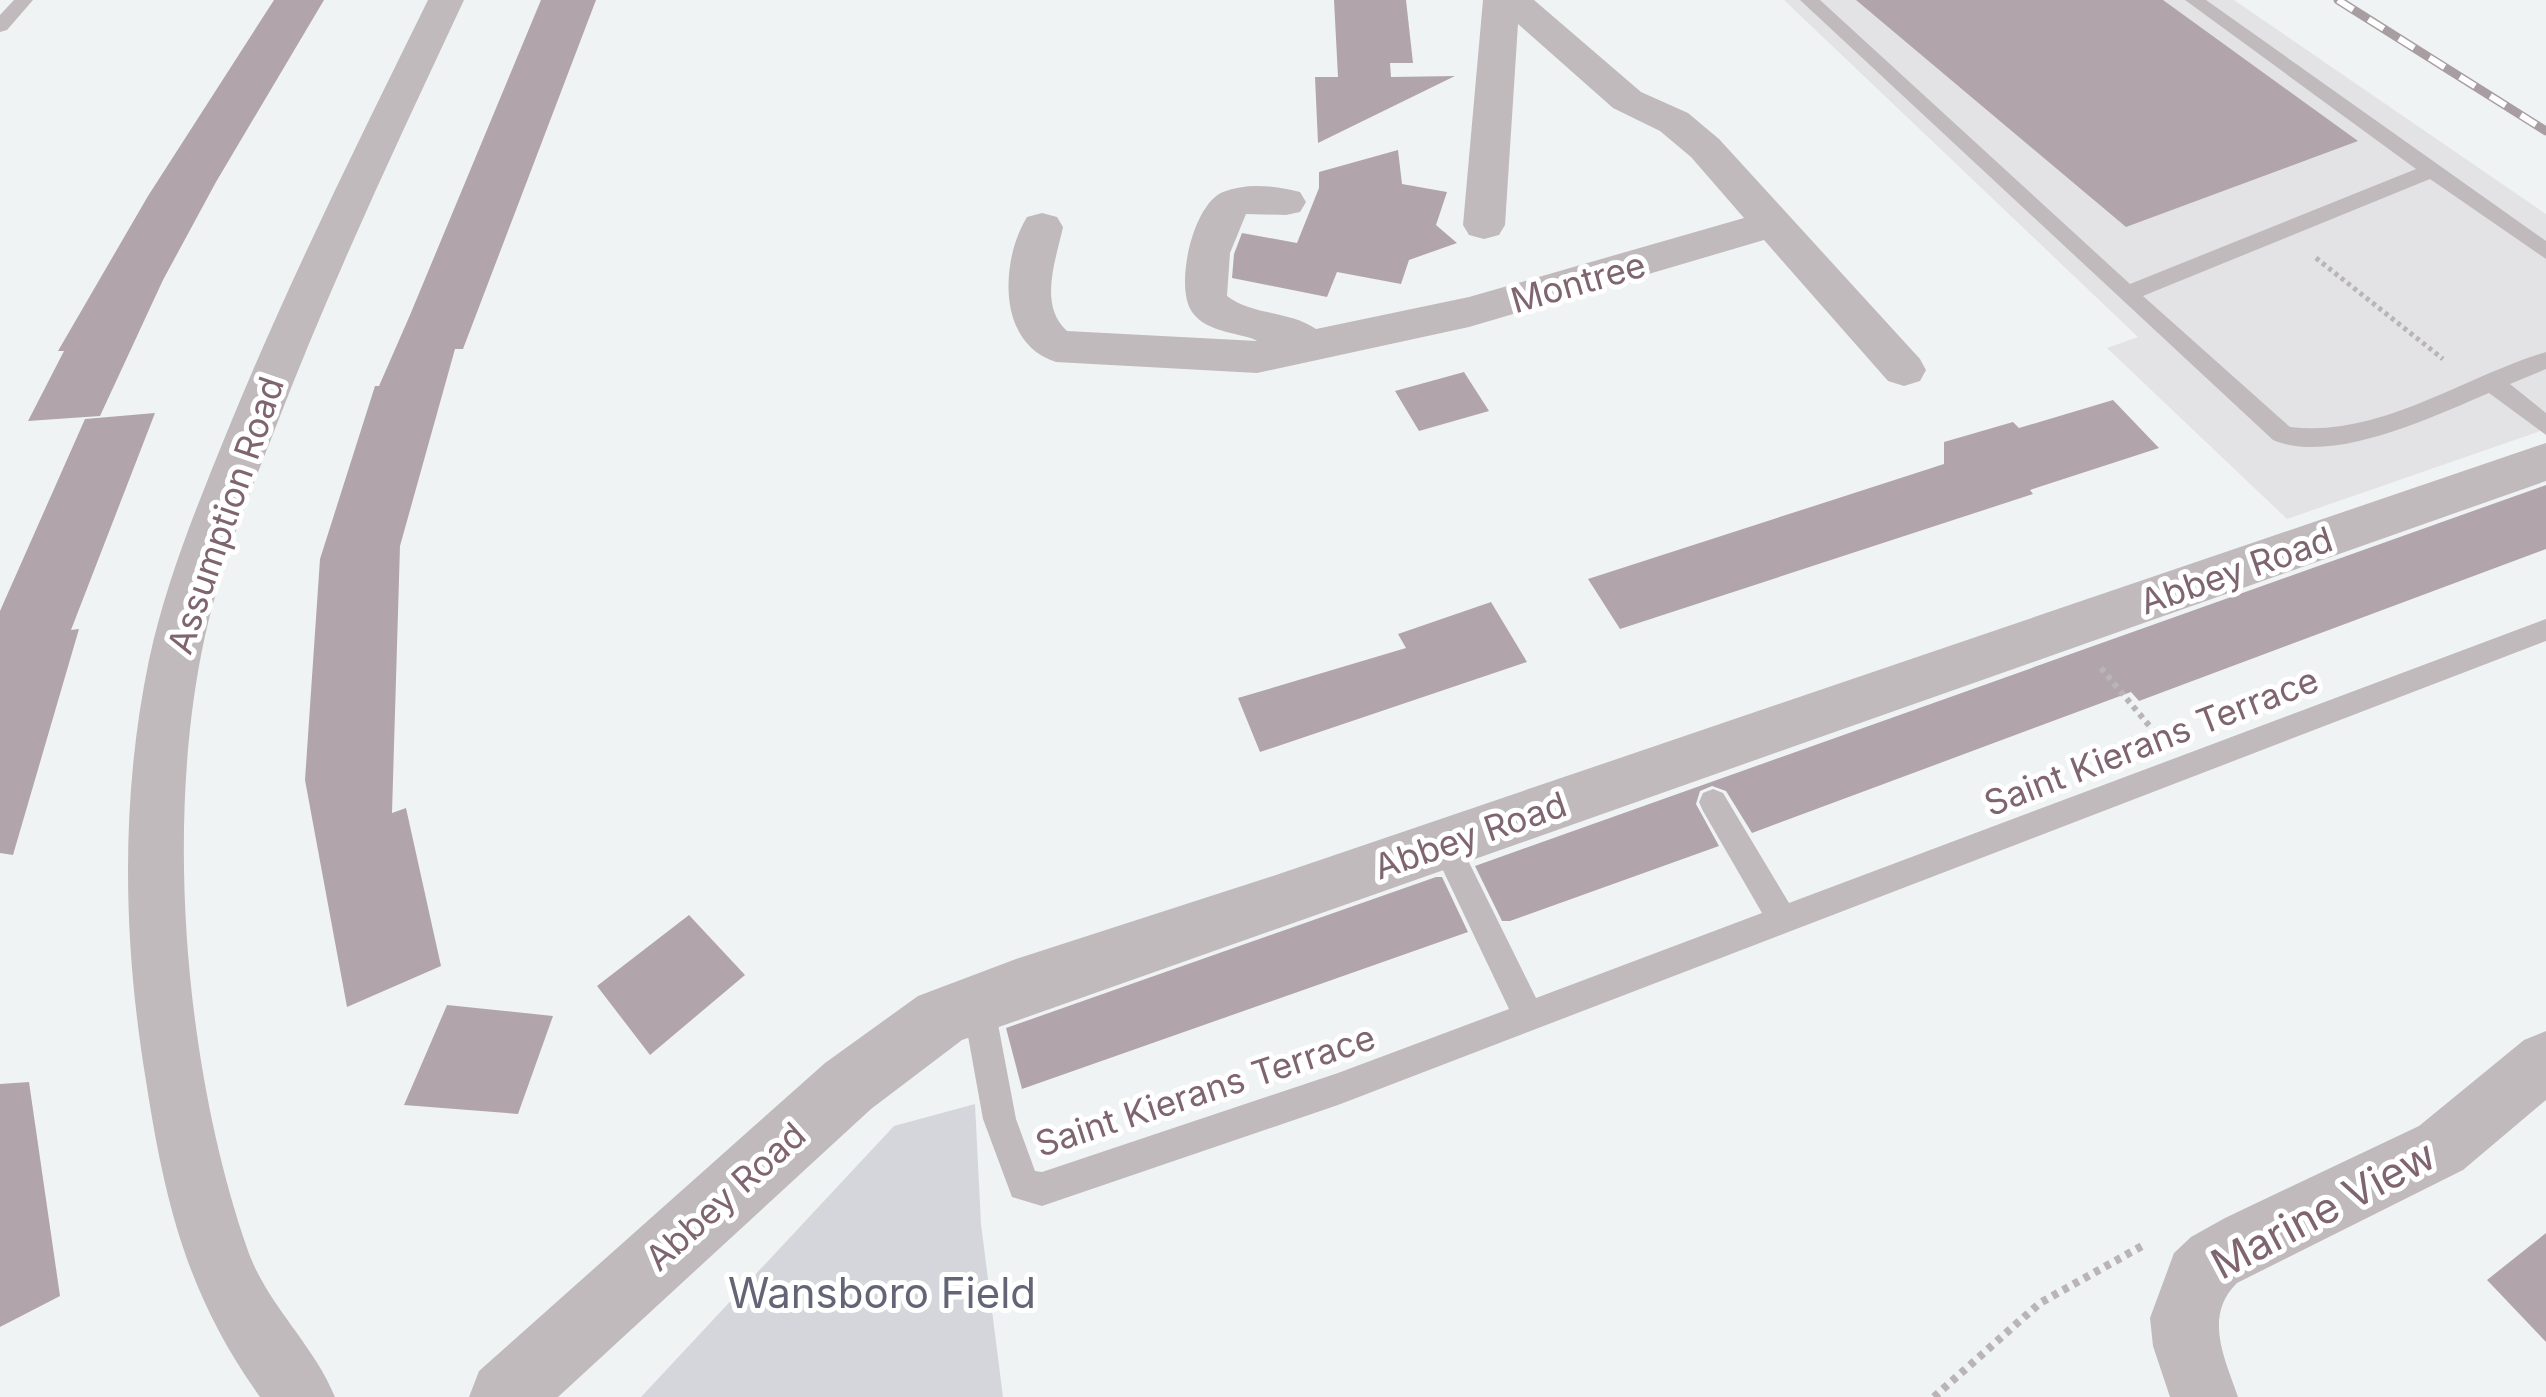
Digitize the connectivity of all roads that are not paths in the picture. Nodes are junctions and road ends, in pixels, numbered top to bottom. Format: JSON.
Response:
{"nodes":[{"id":1,"x":24,"y":0,"type":"edge"},
{"id":2,"x":446,"y":0,"type":"edge"},
{"id":3,"x":1501,"y":0,"type":"edge"},
{"id":4,"x":1512,"y":0,"type":"edge"},
{"id":5,"x":1809,"y":0,"type":"edge"},
{"id":6,"x":2194,"y":0,"type":"edge"},
{"id":7,"x":0,"y":26,"type":"edge"},
{"id":8,"x":2434,"y":170,"type":"junction"},
{"id":9,"x":1286,"y":202,"type":"dead end"},
{"id":10,"x":1774,"y":223,"type":"junction"},
{"id":11,"x":1484,"y":225,"type":"dead end"},
{"id":12,"x":1042,"y":227,"type":"dead end"},
{"id":13,"x":2546,"y":252,"type":"edge"},
{"id":14,"x":2127,"y":294,"type":"junction"},
{"id":15,"x":1310,"y":347,"type":"junction"},
{"id":16,"x":2546,"y":360,"type":"edge"},
{"id":17,"x":1904,"y":370,"type":"dead end"},
{"id":18,"x":2490,"y":381,"type":"junction"},
{"id":19,"x":2546,"y":426,"type":"edge"},
{"id":20,"x":2546,"y":462,"type":"edge"},
{"id":21,"x":2546,"y":630,"type":"edge"},
{"id":22,"x":1713,"y":802,"type":"dead end"},
{"id":23,"x":1446,"y":843,"type":"junction"},
{"id":24,"x":1782,"y":919,"type":"junction"},
{"id":25,"x":978,"y":1003,"type":"junction"},
{"id":26,"x":1528,"y":1015,"type":"junction"},
{"id":27,"x":2546,"y":1061,"type":"edge"},
{"id":28,"x":301,"y":1397,"type":"edge"},
{"id":29,"x":505,"y":1397,"type":"edge"},
{"id":30,"x":2204,"y":1397,"type":"edge"}],
"edges":[{"from":1,"to":7,"type":"lane"},
{"from":2,"to":28,"type":"street","name":"Assumption Road"},
{"from":3,"to":11,"type":"street"},
{"from":4,"to":10,"type":"street"},
{"from":5,"to":14,"type":"lane"},
{"from":6,"to":8,"type":"lane"},
{"from":8,"to":13,"type":"lane"},
{"from":8,"to":14,"type":"lane"},
{"from":9,"to":15,"type":"street"},
{"from":10,"to":15,"type":"street","name":"Montree"},
{"from":10,"to":17,"type":"street"},
{"from":12,"to":15,"type":"street","name":"Montree"},
{"from":14,"to":18,"type":"lane"},
{"from":16,"to":18,"type":"lane"},
{"from":18,"to":19,"type":"lane"},
{"from":20,"to":23,"type":"street","name":"Abbey Road"},
{"from":21,"to":24,"type":"lane","name":"Saint Kierans Terrace"},
{"from":22,"to":24,"type":"lane"},
{"from":23,"to":25,"type":"street","name":"Abbey Road"},
{"from":23,"to":26,"type":"lane"},
{"from":24,"to":26,"type":"lane","name":"Saint Kierans Terrace"},
{"from":25,"to":26,"type":"lane","name":"Saint Kierans Terrace"},
{"from":25,"to":29,"type":"street","name":"Abbey Road"},
{"from":27,"to":30,"type":"street","name":"Marine View"}]}
